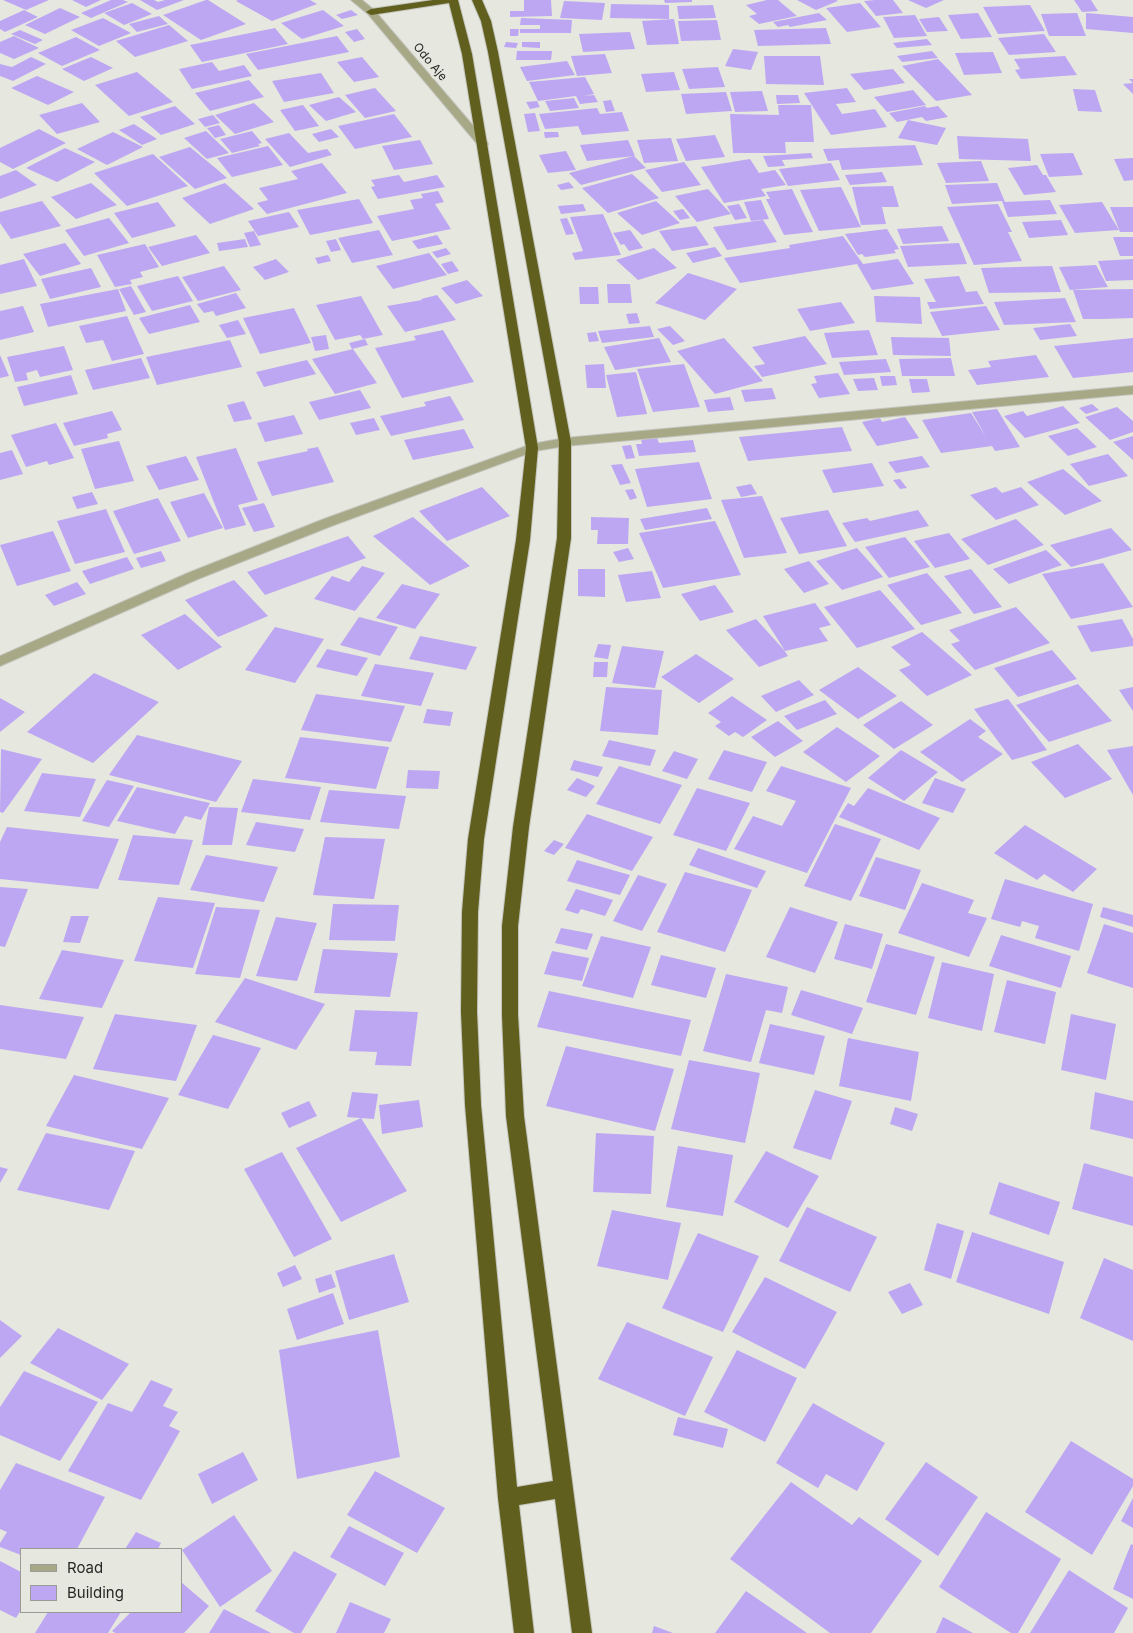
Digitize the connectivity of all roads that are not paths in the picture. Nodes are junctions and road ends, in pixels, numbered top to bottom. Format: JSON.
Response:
{"nodes":[{"id":1,"x":356,"y":0,"type":"edge"},
{"id":2,"x":452,"y":0,"type":"edge"},
{"id":3,"x":477,"y":0,"type":"edge"},
{"id":4,"x":371,"y":12,"type":"junction"},
{"id":5,"x":483,"y":144,"type":"junction"},
{"id":6,"x":1133,"y":390,"type":"edge"},
{"id":7,"x":565,"y":442,"type":"junction"},
{"id":8,"x":532,"y":448,"type":"junction"},
{"id":9,"x":0,"y":661,"type":"edge"},
{"id":10,"x":564,"y":1488,"type":"junction"},
{"id":11,"x":508,"y":1498,"type":"junction"},
{"id":12,"x":524,"y":1633,"type":"edge"},
{"id":13,"x":582,"y":1633,"type":"edge"}],
"edges":[{"from":1,"to":4,"type":"street","name":"Odo Aje"},
{"from":2,"to":4,"type":"highway"},
{"from":2,"to":5,"type":"highway"},
{"from":3,"to":7,"type":"highway"},
{"from":4,"to":5,"type":"street","name":"Odo Aje"},
{"from":5,"to":8,"type":"highway"},
{"from":6,"to":7,"type":"street"},
{"from":7,"to":8,"type":"street"},
{"from":7,"to":10,"type":"highway"},
{"from":8,"to":9,"type":"street"},
{"from":8,"to":11,"type":"highway"},
{"from":10,"to":11,"type":"highway"},
{"from":10,"to":13,"type":"highway"},
{"from":11,"to":12,"type":"highway"}]}
